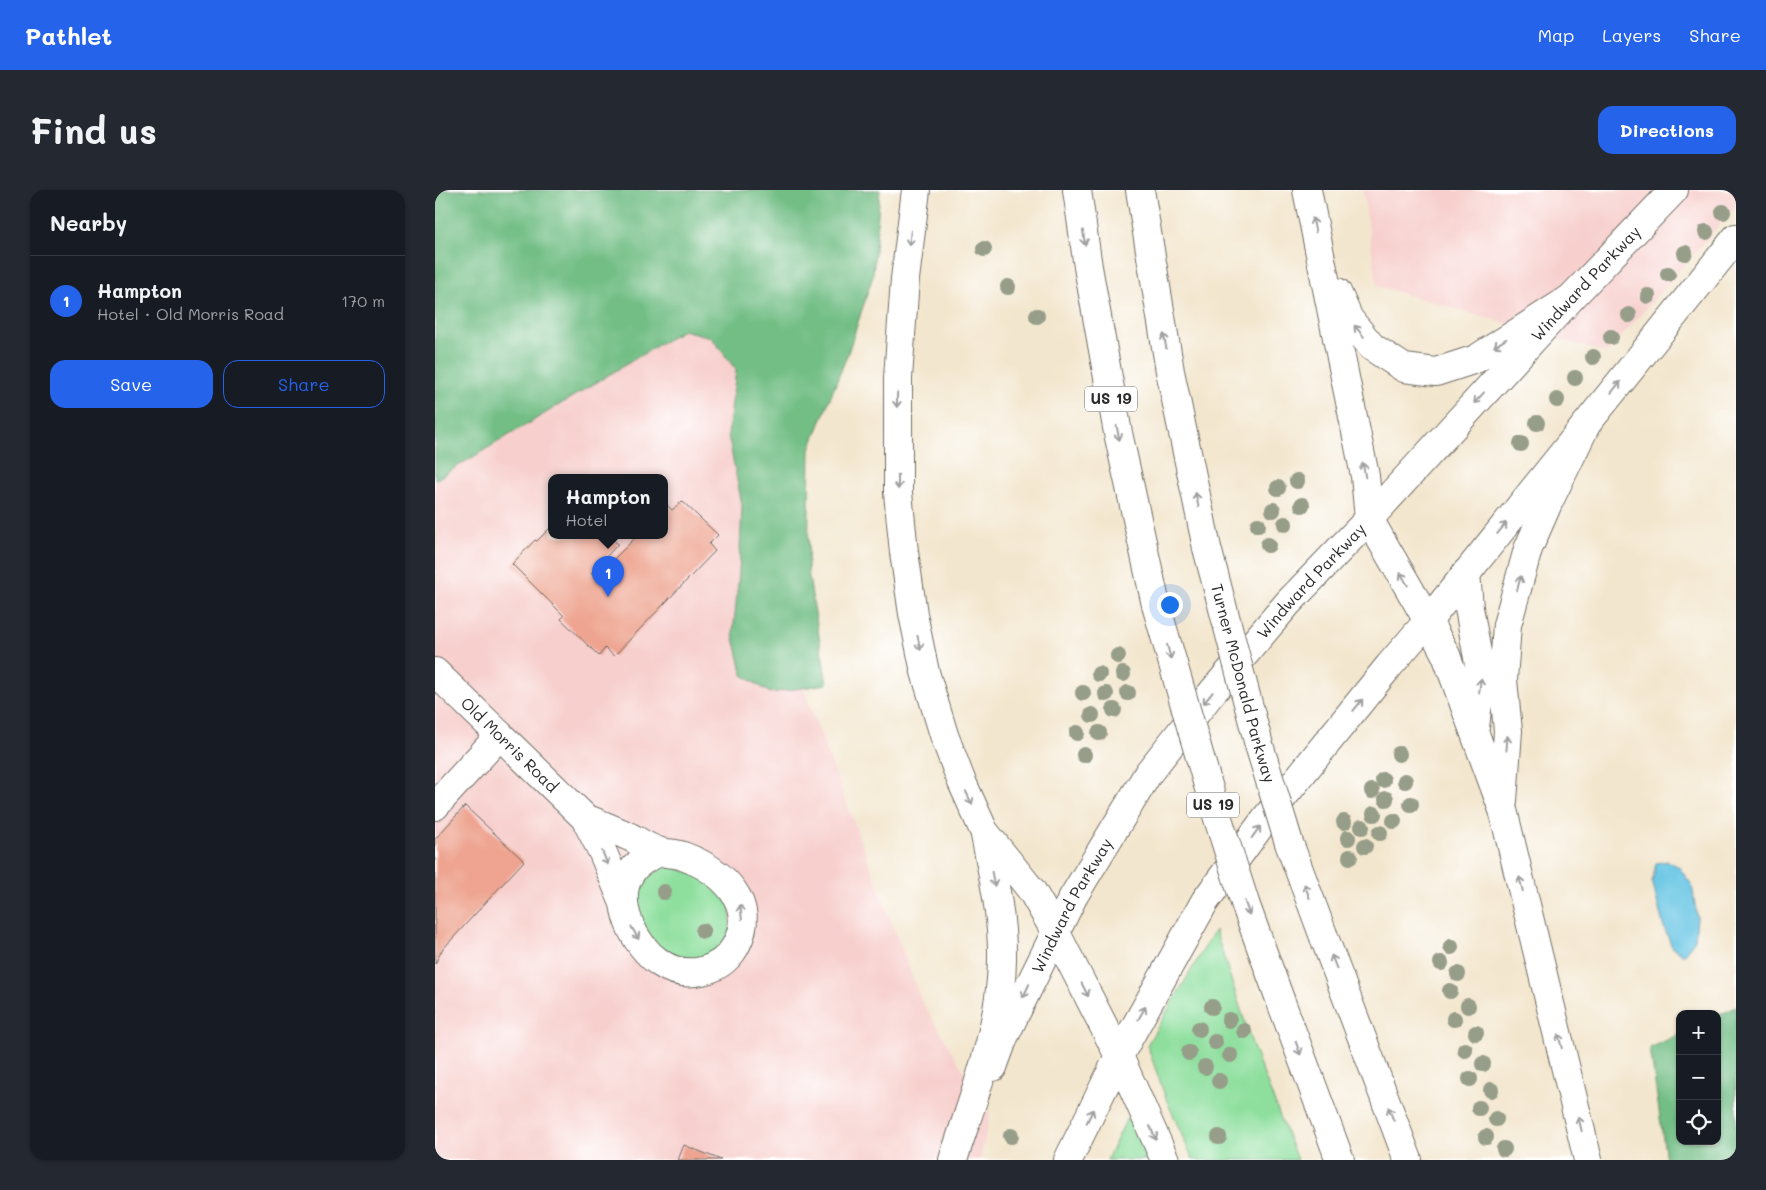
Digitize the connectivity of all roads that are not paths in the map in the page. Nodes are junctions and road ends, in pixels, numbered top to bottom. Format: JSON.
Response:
{"nodes":[{"id":1,"x":916,"y":190,"type":"edge"},
{"id":2,"x":1077,"y":190,"type":"edge"},
{"id":3,"x":1140,"y":190,"type":"edge"},
{"id":4,"x":1307,"y":190,"type":"edge"},
{"id":5,"x":1674,"y":190,"type":"edge"},
{"id":6,"x":1736,"y":238,"type":"edge"},
{"id":7,"x":1320,"y":251,"type":"junction"},
{"id":8,"x":1571,"y":298,"type":"junction"},
{"id":9,"x":1586,"y":425,"type":"junction"},
{"id":10,"x":1369,"y":519,"type":"junction"},
{"id":11,"x":1465,"y":573,"type":"junction"},
{"id":12,"x":1428,"y":621,"type":"junction"},
{"id":13,"x":435,"y":672,"type":"edge"},
{"id":14,"x":1474,"y":734,"type":"junction"},
{"id":15,"x":500,"y":735,"type":"junction"},
{"id":16,"x":435,"y":806,"type":"edge"},
{"id":17,"x":1503,"y":810,"type":"junction"},
{"id":18,"x":585,"y":818,"type":"junction"},
{"id":19,"x":984,"y":831,"type":"junction"},
{"id":20,"x":660,"y":852,"type":"junction"},
{"id":21,"x":623,"y":900,"type":"junction"},
{"id":22,"x":1055,"y":931,"type":"junction"},
{"id":23,"x":1119,"y":1056,"type":"junction"},
{"id":24,"x":953,"y":1160,"type":"edge"},
{"id":25,"x":959,"y":1160,"type":"edge"},
{"id":26,"x":1069,"y":1160,"type":"edge"},
{"id":27,"x":1165,"y":1160,"type":"edge"},
{"id":28,"x":1340,"y":1160,"type":"edge"},
{"id":29,"x":1408,"y":1160,"type":"edge"},
{"id":30,"x":1589,"y":1160,"type":"edge"}],
"edges":[{"from":1,"to":19,"type":"main road","one_way":true},
{"from":2,"to":28,"type":"main road","number":"US 19","one_way":true,"bridge":true},
{"from":29,"to":3,"type":"main road","name":"Turner McDonald Parkway","one_way":true,"bridge":true},
{"from":7,"to":4,"type":"main road","one_way":true},
{"from":5,"to":8,"type":"main road","name":"Windward Parkway"},
{"from":9,"to":6,"type":"main road","one_way":true},
{"from":8,"to":7,"type":"main road","one_way":true},
{"from":10,"to":7,"type":"main road","one_way":true},
{"from":8,"to":10,"type":"main road","name":"Windward Parkway","one_way":true},
{"from":11,"to":9,"type":"main road","one_way":true},
{"from":17,"to":9,"type":"main road","one_way":true},
{"from":12,"to":10,"type":"main road","one_way":true},
{"from":10,"to":22,"type":"main road","name":"Windward Parkway","one_way":true},
{"from":11,"to":12,"type":"main road"},
{"from":14,"to":11,"type":"main road","one_way":true},
{"from":12,"to":14,"type":"main road"},
{"from":23,"to":12,"type":"main road","one_way":true},
{"from":13,"to":15,"type":"main road","name":"Old Morris Road"},
{"from":14,"to":17,"type":"main road"},
{"from":15,"to":16,"type":"main road"},
{"from":15,"to":18,"type":"main road","name":"Old Morris Road"},
{"from":30,"to":17,"type":"main road","one_way":true},
{"from":18,"to":20,"type":"main road","name":"Old Morris Road"},
{"from":18,"to":21,"type":"main road","name":"Old Morris Road","one_way":true},
{"from":19,"to":22,"type":"main road"},
{"from":19,"to":24,"type":"main road","one_way":true},
{"from":20,"to":21,"type":"main road"},
{"from":21,"to":20,"type":"main road","name":"Old Morris Road","one_way":true},
{"from":22,"to":23,"type":"main road","one_way":true},
{"from":22,"to":25,"type":"main road","name":"Windward Parkway","one_way":true},
{"from":26,"to":23,"type":"main road","one_way":true},
{"from":23,"to":27,"type":"main road","one_way":true}]}
